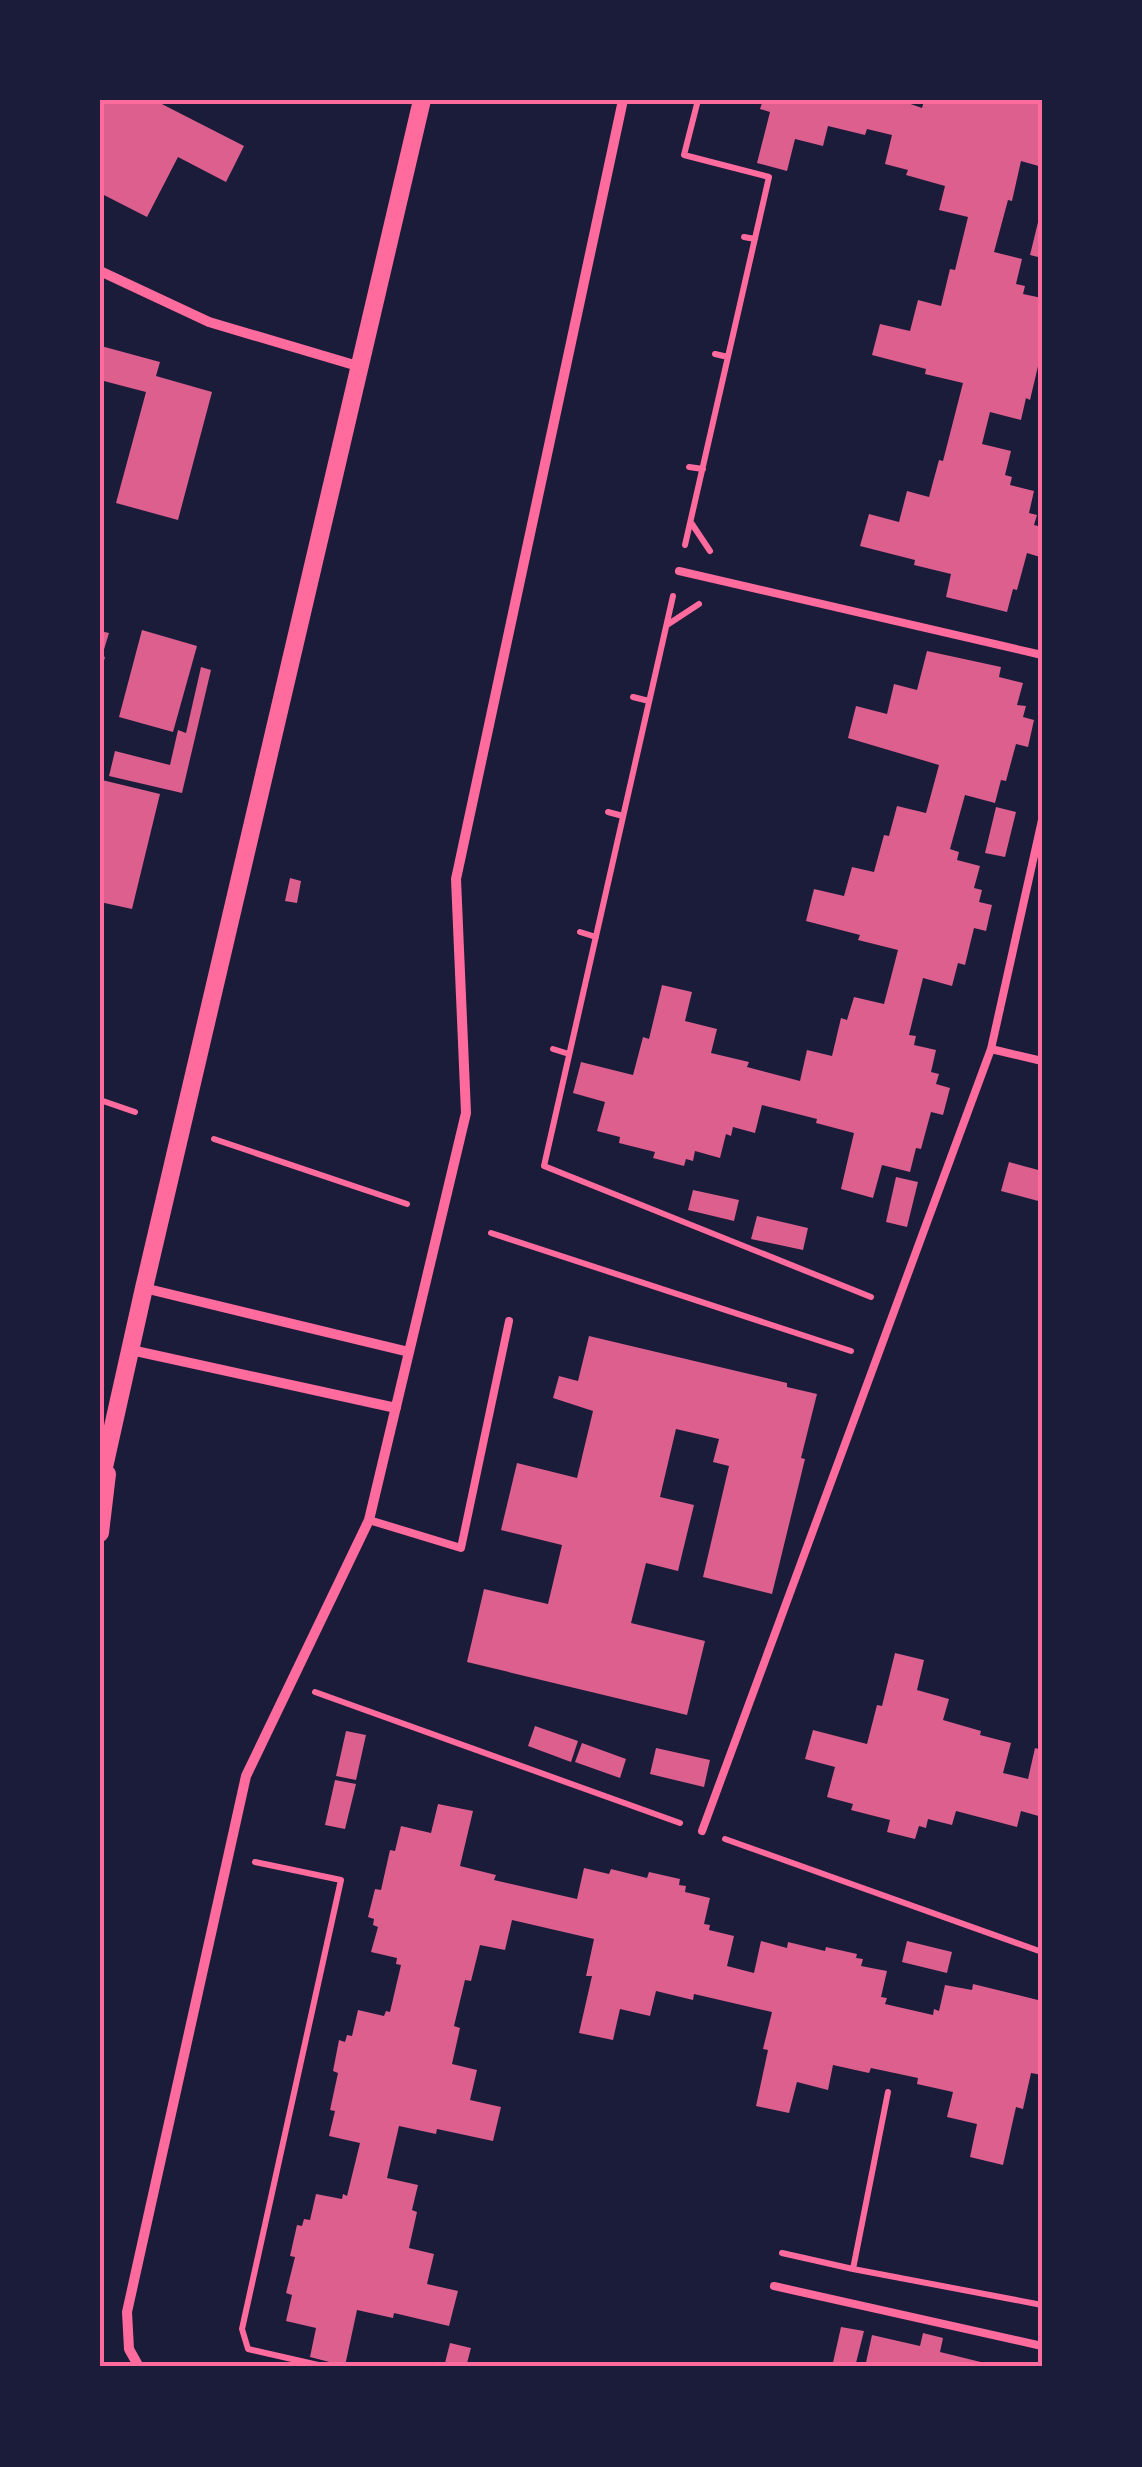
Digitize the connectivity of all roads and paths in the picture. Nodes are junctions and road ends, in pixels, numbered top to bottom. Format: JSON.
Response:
{"nodes":[{"id":1,"x":422,"y":100,"type":"edge"},
{"id":2,"x":623,"y":100,"type":"edge"},
{"id":3,"x":698,"y":100,"type":"edge"},
{"id":4,"x":744,"y":237,"type":"dead end"},
{"id":5,"x":755,"y":239,"type":"junction"},
{"id":6,"x":100,"y":271,"type":"edge"},
{"id":7,"x":715,"y":354,"type":"dead end"},
{"id":8,"x":728,"y":357,"type":"junction"},
{"id":9,"x":361,"y":367,"type":"junction"},
{"id":10,"x":689,"y":466,"type":"dead end"},
{"id":11,"x":703,"y":469,"type":"junction"},
{"id":12,"x":678,"y":571,"type":"junction"},
{"id":13,"x":1042,"y":655,"type":"edge"},
{"id":14,"x":633,"y":697,"type":"dead end"},
{"id":15,"x":649,"y":701,"type":"junction"},
{"id":16,"x":608,"y":812,"type":"dead end"},
{"id":17,"x":623,"y":816,"type":"junction"},
{"id":18,"x":1042,"y":820,"type":"edge"},
{"id":19,"x":580,"y":932,"type":"dead end"},
{"id":20,"x":596,"y":937,"type":"junction"},
{"id":21,"x":553,"y":1050,"type":"dead end"},
{"id":22,"x":991,"y":1050,"type":"junction"},
{"id":23,"x":569,"y":1054,"type":"junction"},
{"id":24,"x":1042,"y":1061,"type":"edge"},
{"id":25,"x":100,"y":1100,"type":"edge"},
{"id":26,"x":135,"y":1112,"type":"dead end"},
{"id":27,"x":214,"y":1139,"type":"dead end"},
{"id":28,"x":407,"y":1204,"type":"dead end"},
{"id":29,"x":491,"y":1233,"type":"dead end"},
{"id":30,"x":144,"y":1288,"type":"junction"},
{"id":31,"x":896,"y":1307,"type":"junction"},
{"id":32,"x":510,"y":1321,"type":"dead end"},
{"id":33,"x":131,"y":1350,"type":"junction"},
{"id":34,"x":409,"y":1352,"type":"junction"},
{"id":35,"x":876,"y":1359,"type":"junction"},
{"id":36,"x":396,"y":1408,"type":"junction"},
{"id":37,"x":109,"y":1454,"type":"junction"},
{"id":38,"x":100,"y":1485,"type":"edge"},
{"id":39,"x":369,"y":1520,"type":"junction"},
{"id":40,"x":100,"y":1533,"type":"edge"},
{"id":41,"x":290,"y":1683,"type":"junction"},
{"id":42,"x":702,"y":1831,"type":"junction"},
{"id":43,"x":229,"y":1856,"type":"junction"},
{"id":44,"x":1042,"y":1952,"type":"edge"},
{"id":45,"x":888,"y":2092,"type":"dead end"},
{"id":46,"x":782,"y":2253,"type":"dead end"},
{"id":47,"x":853,"y":2269,"type":"junction"},
{"id":48,"x":774,"y":2286,"type":"dead end"},
{"id":49,"x":1042,"y":2305,"type":"edge"},
{"id":50,"x":1042,"y":2346,"type":"edge"},
{"id":51,"x":140,"y":2367,"type":"edge"},
{"id":52,"x":327,"y":2367,"type":"edge"}],
"edges":[{"from":1,"to":9,"type":"street"},
{"from":2,"to":34,"type":"street"},
{"from":3,"to":5,"type":"path"},
{"from":4,"to":5,"type":"path"},
{"from":5,"to":8,"type":"path"},
{"from":6,"to":9,"type":"street"},
{"from":7,"to":8,"type":"path"},
{"from":8,"to":11,"type":"path"},
{"from":9,"to":30,"type":"street"},
{"from":10,"to":11,"type":"path"},
{"from":11,"to":12,"type":"path"},
{"from":12,"to":13,"type":"lane"},
{"from":12,"to":15,"type":"path"},
{"from":14,"to":15,"type":"path"},
{"from":15,"to":17,"type":"path"},
{"from":16,"to":17,"type":"path"},
{"from":17,"to":20,"type":"path"},
{"from":18,"to":22,"type":"lane"},
{"from":19,"to":20,"type":"path"},
{"from":20,"to":23,"type":"path"},
{"from":21,"to":23,"type":"path"},
{"from":22,"to":24,"type":"lane"},
{"from":22,"to":31,"type":"lane"},
{"from":23,"to":31,"type":"path"},
{"from":25,"to":26,"type":"path"},
{"from":27,"to":28,"type":"path"},
{"from":29,"to":35,"type":"path"},
{"from":30,"to":33,"type":"street"},
{"from":30,"to":34,"type":"street"},
{"from":31,"to":35,"type":"lane"},
{"from":32,"to":39,"type":"lane"},
{"from":33,"to":36,"type":"street"},
{"from":33,"to":37,"type":"street"},
{"from":34,"to":36,"type":"street"},
{"from":35,"to":42,"type":"lane"},
{"from":36,"to":39,"type":"street"},
{"from":37,"to":38,"type":"street"},
{"from":37,"to":40,"type":"street"},
{"from":39,"to":41,"type":"street"},
{"from":41,"to":42,"type":"path"},
{"from":41,"to":43,"type":"street"},
{"from":42,"to":44,"type":"path"},
{"from":43,"to":51,"type":"street"},
{"from":43,"to":52,"type":"path"},
{"from":45,"to":47,"type":"path"},
{"from":46,"to":47,"type":"path"},
{"from":47,"to":49,"type":"path"},
{"from":48,"to":50,"type":"lane"}]}
